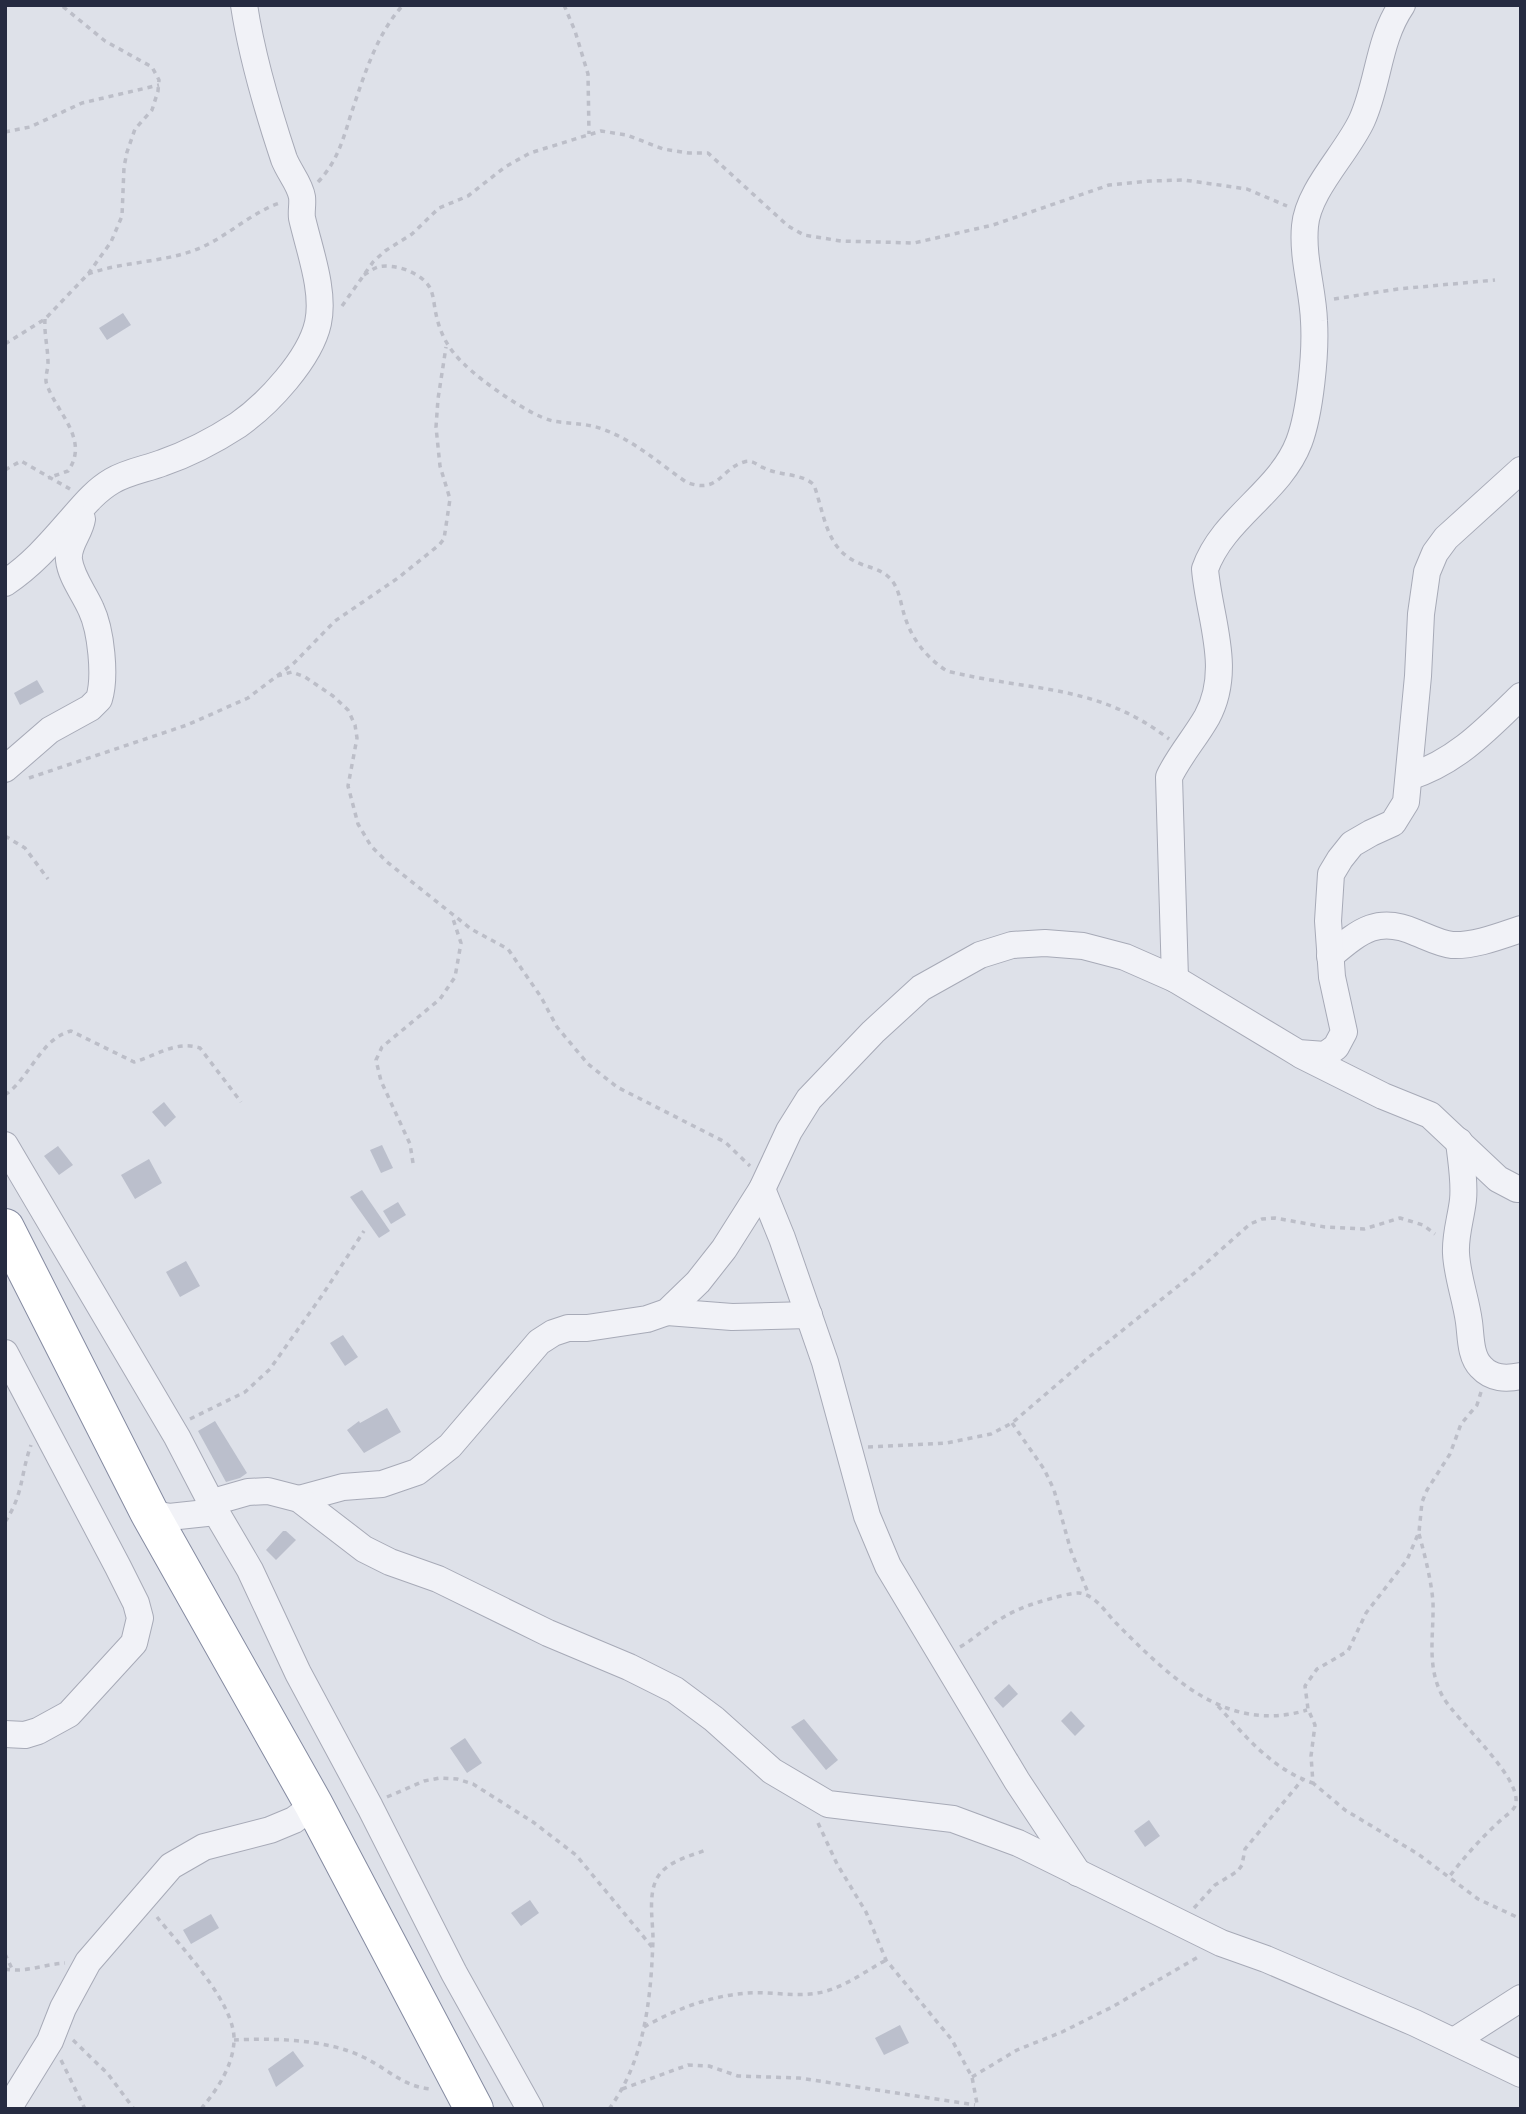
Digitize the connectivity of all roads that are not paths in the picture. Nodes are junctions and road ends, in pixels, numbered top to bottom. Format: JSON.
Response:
{"nodes":[{"id":1,"x":244,"y":5,"type":"edge"},
{"id":2,"x":1402,"y":5,"type":"edge"},
{"id":3,"x":1521,"y":470,"type":"edge"},
{"id":4,"x":88,"y":501,"type":"junction"},
{"id":5,"x":5,"y":583,"type":"edge"},
{"id":6,"x":1521,"y":696,"type":"edge"},
{"id":7,"x":12,"y":775,"type":"edge"},
{"id":8,"x":1409,"y":778,"type":"junction"},
{"id":9,"x":1521,"y":929,"type":"edge"},
{"id":10,"x":1331,"y":956,"type":"junction"},
{"id":11,"x":1175,"y":979,"type":"junction"},
{"id":12,"x":1298,"y":1053,"type":"junction"},
{"id":13,"x":1459,"y":1141,"type":"junction"},
{"id":14,"x":5,"y":1145,"type":"edge"},
{"id":15,"x":764,"y":1184,"type":"junction"},
{"id":16,"x":1521,"y":1189,"type":"edge"},
{"id":17,"x":5,"y":1228,"type":"edge"},
{"id":18,"x":667,"y":1312,"type":"junction"},
{"id":19,"x":809,"y":1315,"type":"junction"},
{"id":20,"x":5,"y":1353,"type":"edge"},
{"id":21,"x":1521,"y":1376,"type":"edge"},
{"id":22,"x":299,"y":1499,"type":"junction"},
{"id":23,"x":149,"y":1512,"type":"junction"},
{"id":24,"x":216,"y":1512,"type":"junction"},
{"id":25,"x":5,"y":1734,"type":"edge"},
{"id":26,"x":314,"y":1805,"type":"junction"},
{"id":27,"x":1079,"y":1874,"type":"junction"},
{"id":28,"x":1521,"y":1998,"type":"edge"},
{"id":29,"x":1454,"y":2041,"type":"junction"},
{"id":30,"x":1521,"y":2074,"type":"edge"},
{"id":31,"x":467,"y":2097,"type":"edge"},
{"id":32,"x":8,"y":2109,"type":"edge"},
{"id":33,"x":530,"y":2109,"type":"edge"}],
"edges":[{"from":1,"to":4,"type":"street"},
{"from":2,"to":11,"type":"street"},
{"from":3,"to":8,"type":"street"},
{"from":4,"to":5,"type":"street"},
{"from":4,"to":7,"type":"street"},
{"from":6,"to":8,"type":"street"},
{"from":8,"to":10,"type":"street"},
{"from":9,"to":10,"type":"street"},
{"from":10,"to":12,"type":"street"},
{"from":11,"to":12,"type":"street"},
{"from":11,"to":15,"type":"street"},
{"from":12,"to":13,"type":"street"},
{"from":13,"to":16,"type":"street"},
{"from":13,"to":21,"type":"street"},
{"from":14,"to":24,"type":"street"},
{"from":15,"to":18,"type":"street"},
{"from":15,"to":19,"type":"street"},
{"from":17,"to":23,"type":"highway"},
{"from":18,"to":19,"type":"street"},
{"from":18,"to":22,"type":"street"},
{"from":19,"to":27,"type":"street"},
{"from":20,"to":25,"type":"street"},
{"from":22,"to":24,"type":"street"},
{"from":22,"to":27,"type":"street"},
{"from":23,"to":24,"type":"street"},
{"from":23,"to":26,"type":"highway"},
{"from":24,"to":33,"type":"street"},
{"from":26,"to":31,"type":"highway"},
{"from":26,"to":32,"type":"street"},
{"from":27,"to":29,"type":"street"},
{"from":28,"to":29,"type":"street"},
{"from":29,"to":30,"type":"street"}]}
